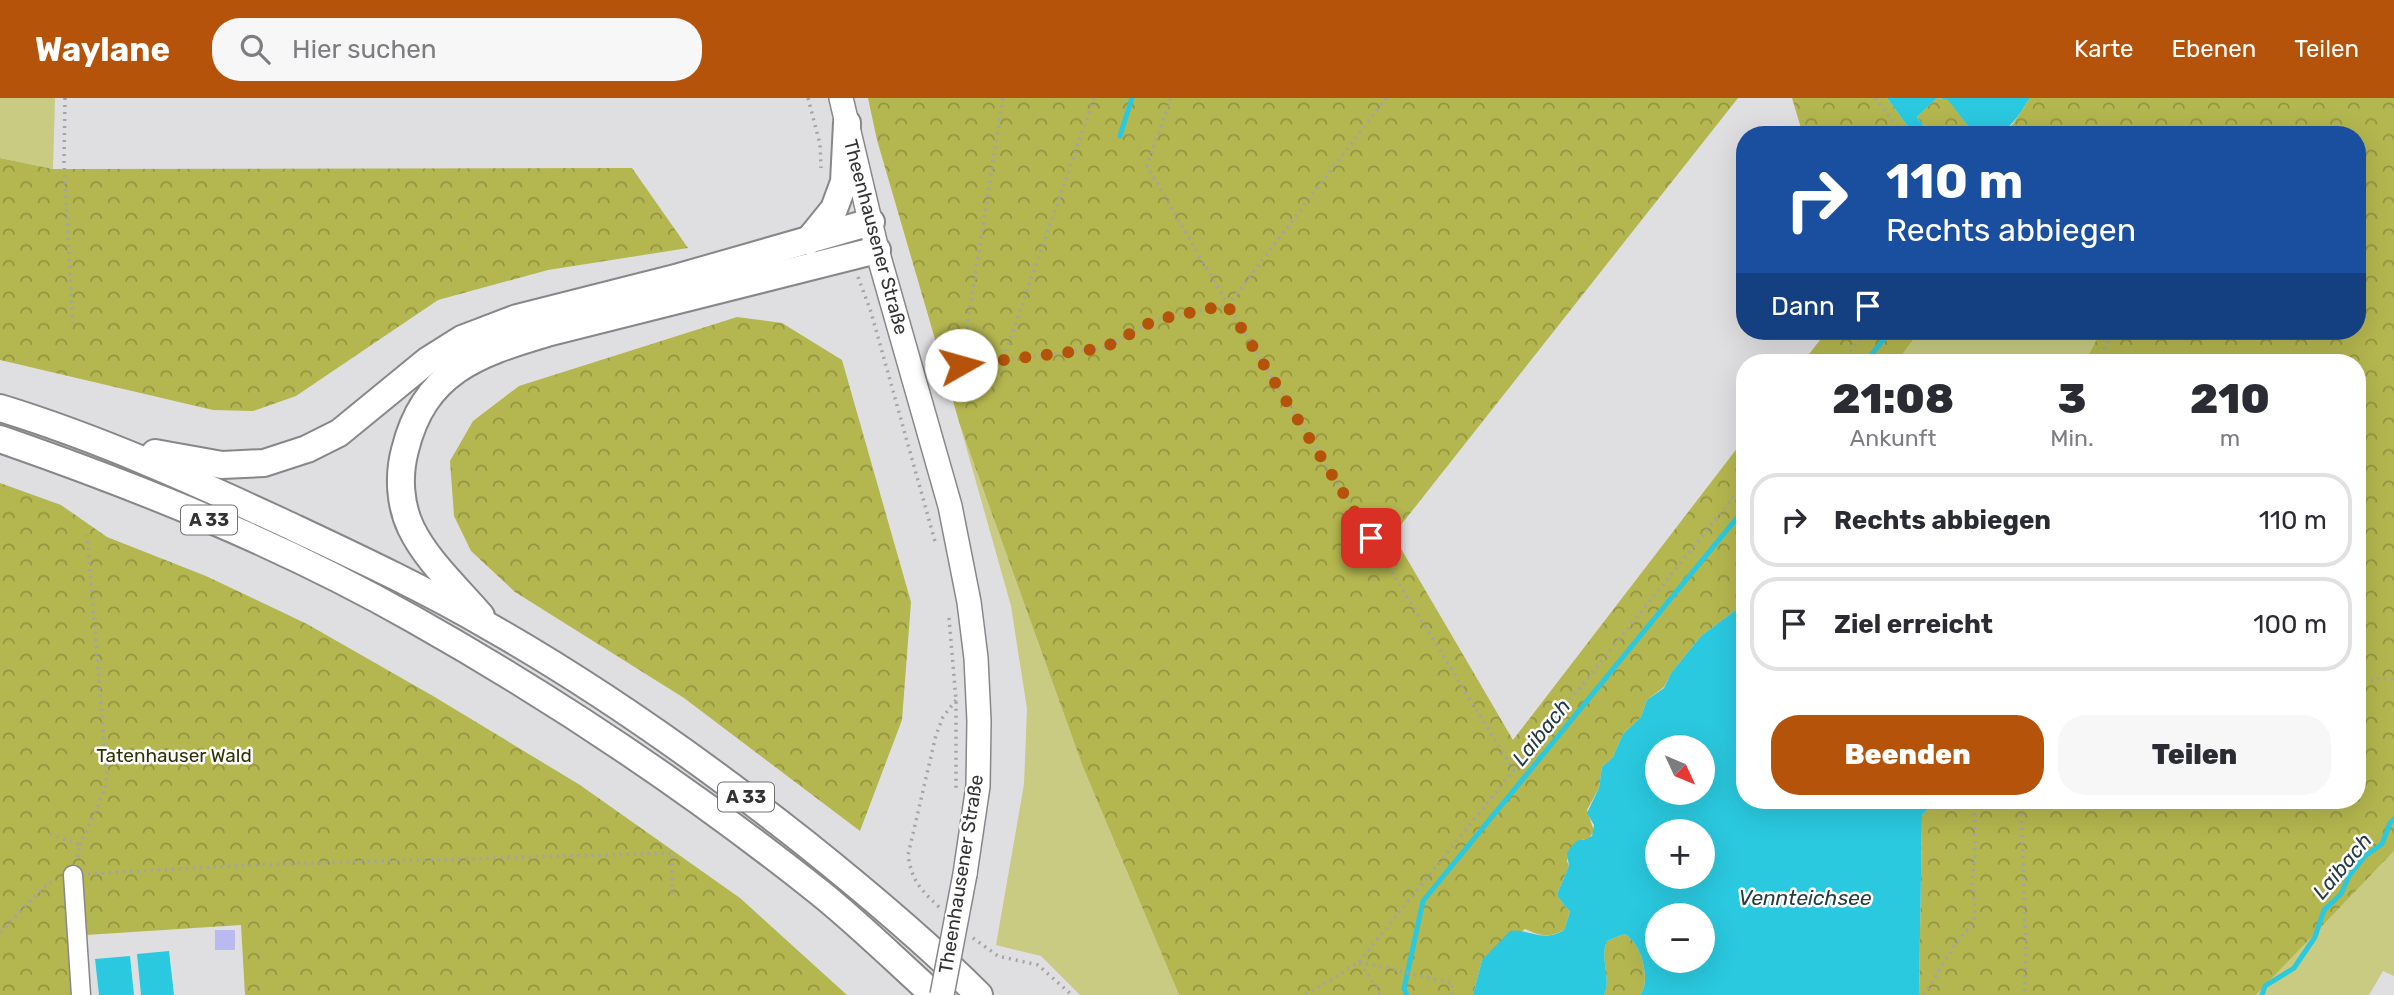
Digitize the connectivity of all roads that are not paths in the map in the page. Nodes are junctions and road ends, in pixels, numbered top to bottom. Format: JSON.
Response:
{"nodes":[{"id":1,"x":844,"y":110,"type":"edge"},
{"id":2,"x":871,"y":222,"type":"junction"},
{"id":3,"x":808,"y":241,"type":"junction"},
{"id":4,"x":877,"y":250,"type":"junction"},
{"id":5,"x":0,"y":408,"type":"edge"},
{"id":6,"x":0,"y":439,"type":"edge"},
{"id":7,"x":102,"y":442,"type":"junction"},
{"id":8,"x":491,"y":628,"type":"junction"},
{"id":9,"x":73,"y":875,"type":"road end"},
{"id":10,"x":822,"y":894,"type":"junction"},
{"id":11,"x":81,"y":995,"type":"edge"},
{"id":12,"x":908,"y":995,"type":"edge"},
{"id":13,"x":934,"y":995,"type":"edge"},
{"id":14,"x":942,"y":995,"type":"edge"},
{"id":15,"x":979,"y":995,"type":"edge"}],
"edges":[{"from":1,"to":2,"type":"main road","name":"Theenhausener Straße"},
{"from":1,"to":3,"type":"highway"},
{"from":2,"to":3,"type":"highway"},
{"from":2,"to":4,"type":"main road","name":"Theenhausener Straße"},
{"from":3,"to":7,"type":"highway"},
{"from":4,"to":8,"type":"highway"},
{"from":4,"to":14,"type":"main road","name":"Theenhausener Straße","bridge":true},
{"from":5,"to":7,"type":"highway","number":"A 33"},
{"from":6,"to":10,"type":"highway","number":"A 33"},
{"from":7,"to":8,"type":"highway","number":"A 33"},
{"from":8,"to":15,"type":"highway","number":"A 33"},
{"from":9,"to":11,"type":"lane"},
{"from":10,"to":12,"type":"highway"},
{"from":10,"to":13,"type":"highway","number":"A 33"}]}
